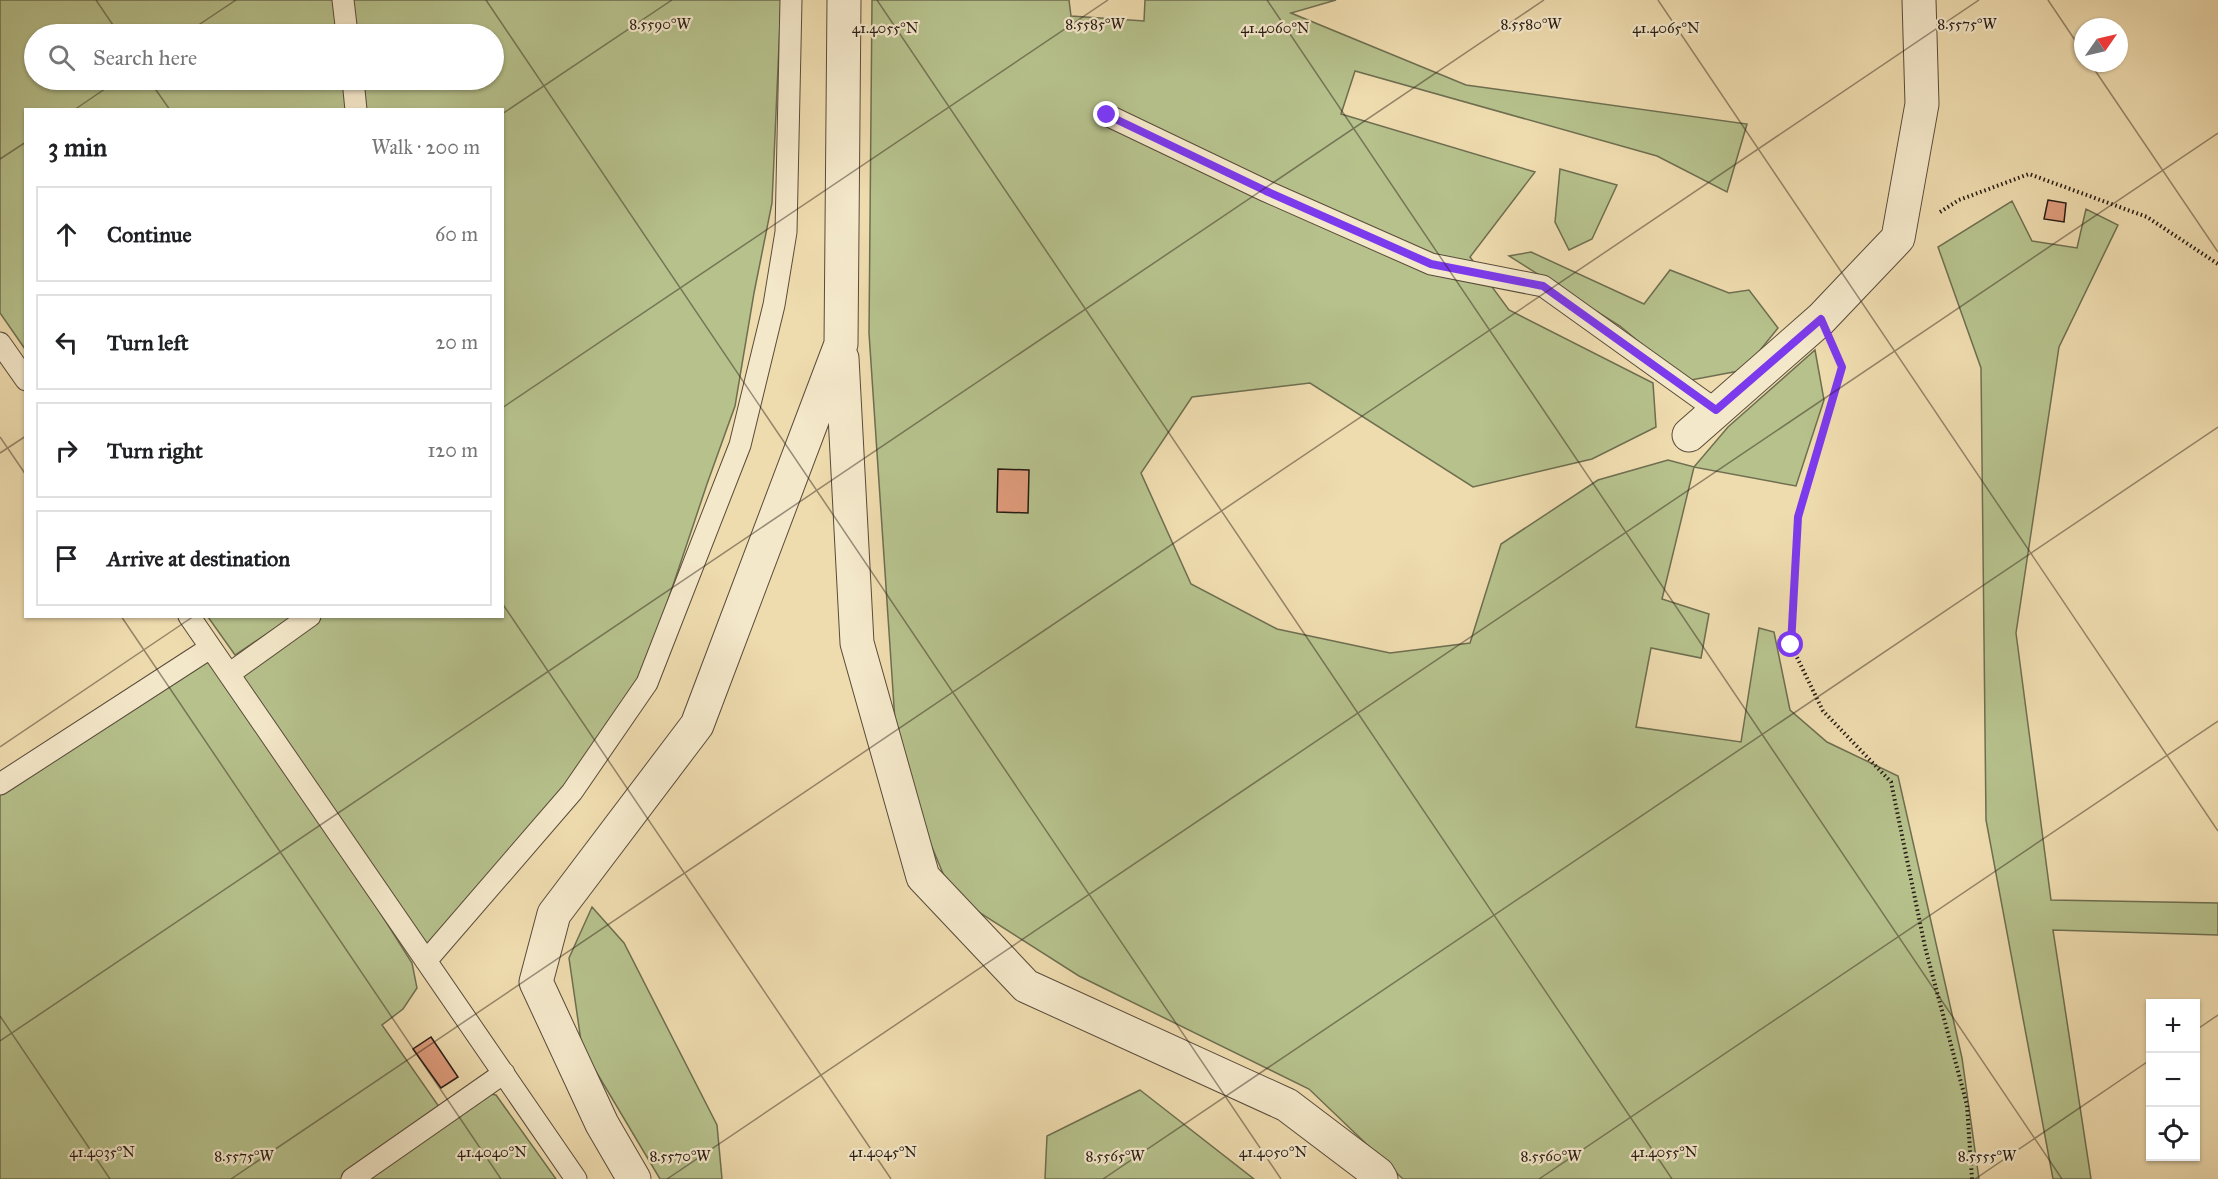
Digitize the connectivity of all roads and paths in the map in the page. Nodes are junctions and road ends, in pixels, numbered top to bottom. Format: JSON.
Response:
{"nodes":[{"id":1,"x":343,"y":0,"type":"edge"},
{"id":2,"x":791,"y":0,"type":"edge"},
{"id":3,"x":844,"y":0,"type":"edge"},
{"id":4,"x":1919,"y":0,"type":"edge"},
{"id":5,"x":346,"y":24,"type":"edge"},
{"id":6,"x":354,"y":90,"type":"edge"},
{"id":7,"x":356,"y":108,"type":"edge"},
{"id":8,"x":1107,"y":115,"type":"dead end"},
{"id":9,"x":1898,"y":238,"type":"junction"},
{"id":10,"x":2218,"y":264,"type":"edge"},
{"id":11,"x":1821,"y":319,"type":"junction"},
{"id":12,"x":0,"y":343,"type":"edge"},
{"id":13,"x":841,"y":344,"type":"junction"},
{"id":14,"x":24,"y":377,"type":"edge"},
{"id":15,"x":1716,"y":410,"type":"junction"},
{"id":16,"x":1689,"y":435,"type":"dead end"},
{"id":17,"x":190,"y":618,"type":"edge"},
{"id":18,"x":307,"y":618,"type":"edge"},
{"id":19,"x":210,"y":648,"type":"junction"},
{"id":20,"x":229,"y":674,"type":"junction"},
{"id":21,"x":0,"y":784,"type":"edge"},
{"id":22,"x":426,"y":961,"type":"junction"},
{"id":23,"x":504,"y":1073,"type":"junction"},
{"id":24,"x":352,"y":1179,"type":"edge"},
{"id":25,"x":576,"y":1179,"type":"edge"},
{"id":26,"x":634,"y":1179,"type":"edge"},
{"id":27,"x":1381,"y":1179,"type":"edge"},
{"id":28,"x":1972,"y":1179,"type":"edge"}],
"edges":[{"from":1,"to":5,"type":"lane"},
{"from":2,"to":22,"type":"lane"},
{"from":3,"to":13,"type":"street"},
{"from":4,"to":9,"type":"street"},
{"from":6,"to":7,"type":"lane"},
{"from":8,"to":15,"type":"lane"},
{"from":9,"to":10,"type":"path"},
{"from":9,"to":11,"type":"street"},
{"from":11,"to":15,"type":"street"},
{"from":11,"to":28,"type":"path"},
{"from":12,"to":14,"type":"lane"},
{"from":13,"to":26,"type":"street"},
{"from":13,"to":27,"type":"street"},
{"from":15,"to":16,"type":"street"},
{"from":17,"to":19,"type":"lane"},
{"from":18,"to":20,"type":"lane"},
{"from":19,"to":20,"type":"lane"},
{"from":19,"to":21,"type":"lane"},
{"from":20,"to":22,"type":"lane"},
{"from":22,"to":23,"type":"lane"},
{"from":23,"to":24,"type":"lane"},
{"from":23,"to":25,"type":"lane"}]}
